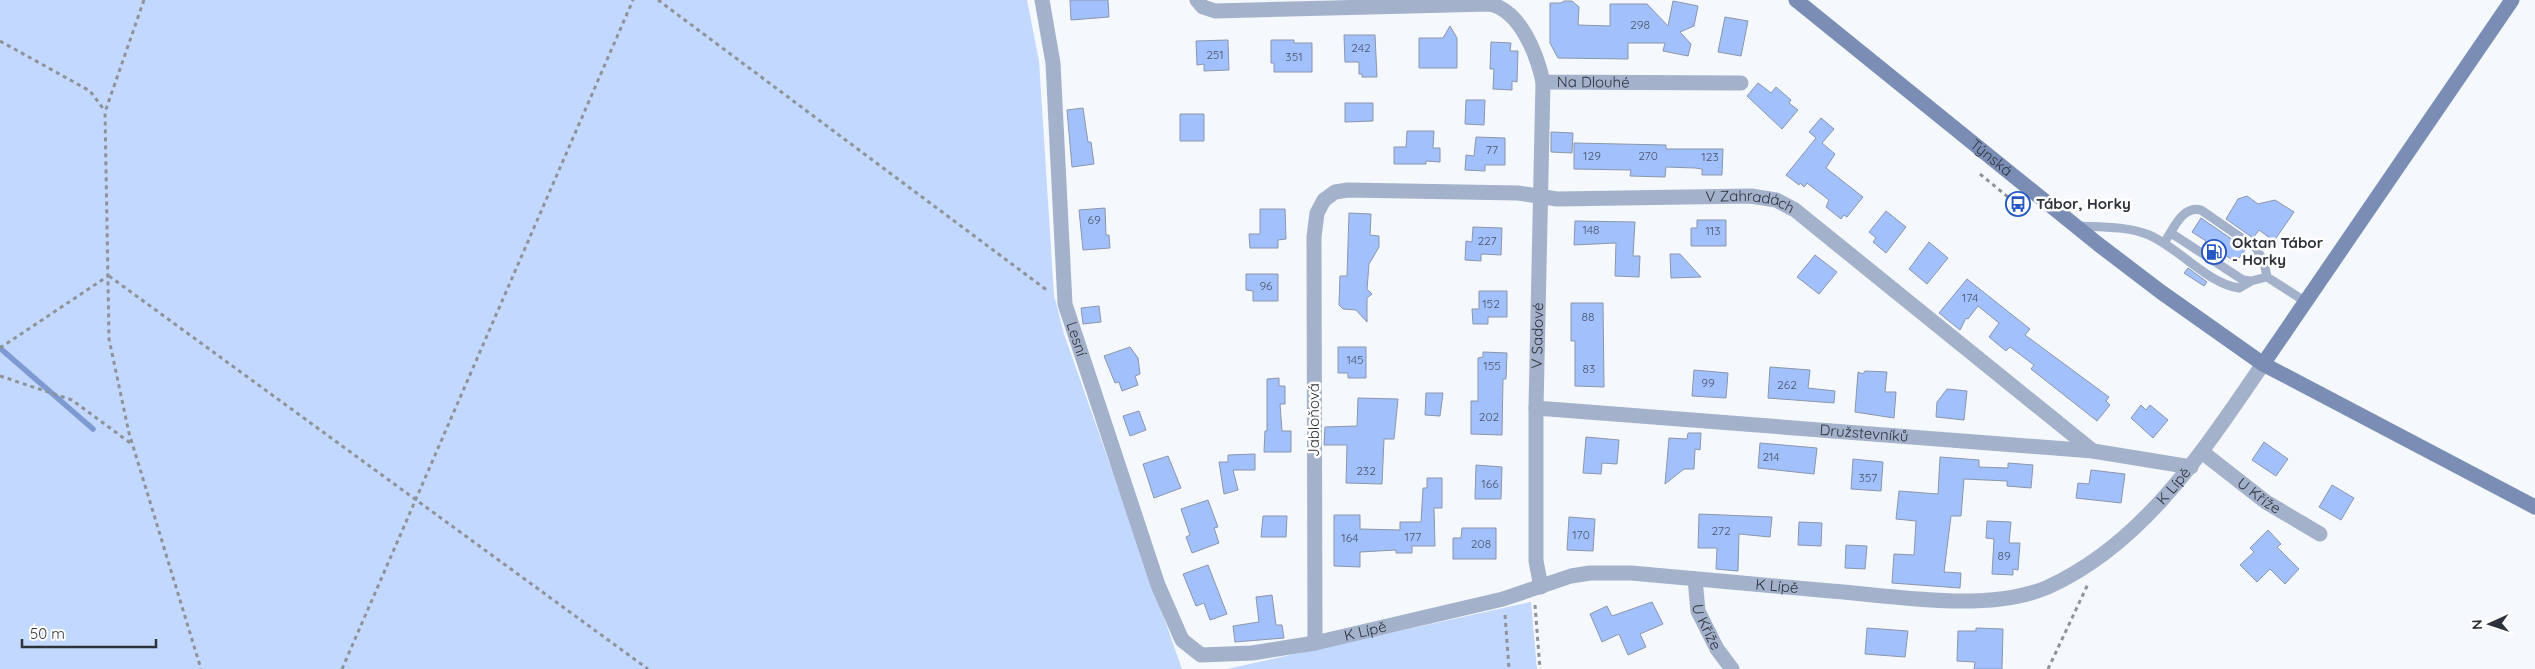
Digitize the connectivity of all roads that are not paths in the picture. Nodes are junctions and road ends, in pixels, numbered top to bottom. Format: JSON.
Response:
{"nodes":[{"id":1,"x":1042,"y":0,"type":"edge"},
{"id":2,"x":1197,"y":0,"type":"edge"},
{"id":3,"x":1796,"y":0,"type":"edge"},
{"id":4,"x":2512,"y":0,"type":"edge"},
{"id":5,"x":1543,"y":82,"type":"junction"},
{"id":6,"x":1741,"y":83,"type":"dead end"},
{"id":7,"x":1541,"y":196,"type":"junction"},
{"id":8,"x":1324,"y":200,"type":"joint"},
{"id":9,"x":2076,"y":226,"type":"junction"},
{"id":10,"x":2171,"y":233,"type":"junction"},
{"id":11,"x":2164,"y":243,"type":"junction"},
{"id":12,"x":2267,"y":276,"type":"junction"},
{"id":13,"x":2251,"y":281,"type":"junction"},
{"id":14,"x":2306,"y":302,"type":"junction"},
{"id":15,"x":2263,"y":364,"type":"junction"},
{"id":16,"x":1536,"y":408,"type":"junction"},
{"id":17,"x":2093,"y":451,"type":"junction"},
{"id":18,"x":2202,"y":452,"type":"junction"},
{"id":19,"x":2191,"y":467,"type":"junction"},
{"id":20,"x":2535,"y":507,"type":"edge"},
{"id":21,"x":2320,"y":534,"type":"dead end"},
{"id":22,"x":1695,"y":579,"type":"junction"},
{"id":23,"x":1537,"y":588,"type":"junction"},
{"id":24,"x":1315,"y":643,"type":"junction"},
{"id":25,"x":1201,"y":655,"type":"joint"},
{"id":26,"x":1732,"y":669,"type":"edge"}],
"edges":[{"from":1,"to":25,"type":"street","name":"Lesní"},
{"from":2,"to":5,"type":"street","name":"Na Dlouhé"},
{"from":3,"to":9,"type":"main road","name":"Týnská"},
{"from":4,"to":14,"type":"main road"},
{"from":5,"to":6,"type":"street","name":"Na Dlouhé"},
{"from":5,"to":7,"type":"street","name":"V Sadové"},
{"from":7,"to":8,"type":"street","name":"V Zahradách"},
{"from":7,"to":16,"type":"street","name":"V Sadové"},
{"from":7,"to":17,"type":"street","name":"V Zahradách"},
{"from":8,"to":24,"type":"street","name":"Jabloňová"},
{"from":9,"to":11,"type":"lane"},
{"from":9,"to":15,"type":"main road","name":"Týnská"},
{"from":10,"to":11,"type":"lane"},
{"from":10,"to":12,"type":"lane"},
{"from":10,"to":13,"type":"lane"},
{"from":11,"to":13,"type":"lane"},
{"from":12,"to":13,"type":"lane"},
{"from":12,"to":14,"type":"lane"},
{"from":14,"to":15,"type":"main road"},
{"from":15,"to":18,"type":"street","name":"K Lípě"},
{"from":15,"to":20,"type":"main road","name":"Týnská"},
{"from":16,"to":17,"type":"street","name":"Družstevníků"},
{"from":16,"to":23,"type":"street","name":"V Sadové"},
{"from":17,"to":19,"type":"street","name":"Družstevníků"},
{"from":18,"to":19,"type":"street","name":"K Lípě"},
{"from":18,"to":21,"type":"street","name":"U Kříže"},
{"from":19,"to":22,"type":"street","name":"K Lípě"},
{"from":22,"to":23,"type":"street","name":"K Lípě"},
{"from":22,"to":26,"type":"street","name":"U Kříže"},
{"from":23,"to":24,"type":"street","name":"K Lípě"},
{"from":24,"to":25,"type":"street","name":"K Lípě"}]}
